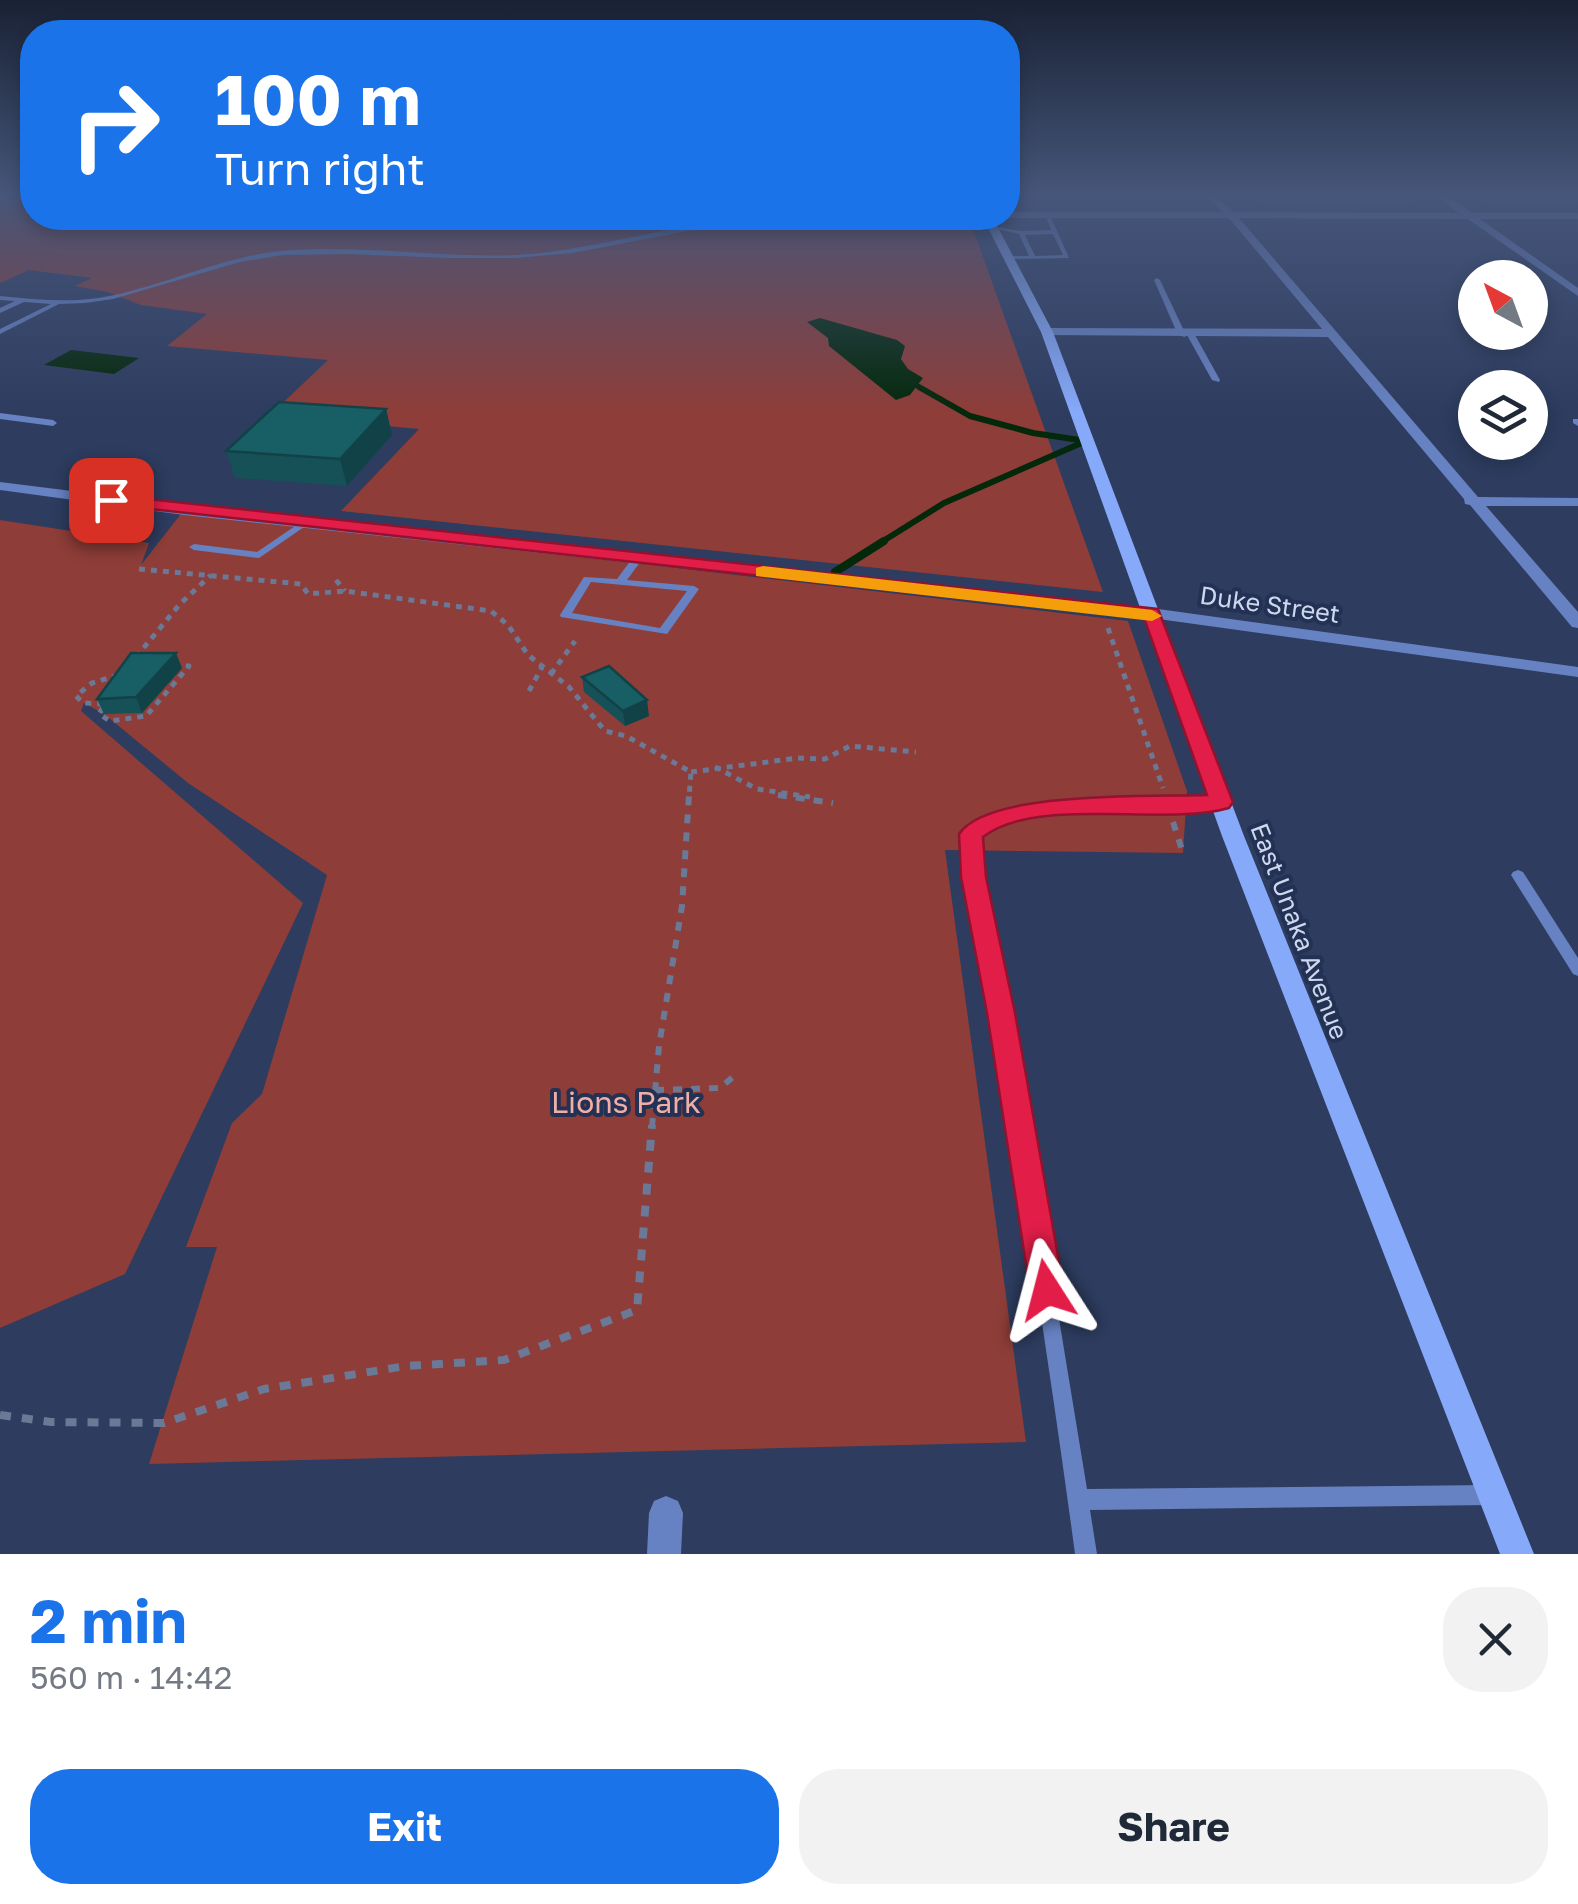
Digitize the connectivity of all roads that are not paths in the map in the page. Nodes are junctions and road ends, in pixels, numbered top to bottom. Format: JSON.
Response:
{"nodes":[{"id":1,"x":212,"y":269,"type":"edge"},
{"id":2,"x":1031,"y":269,"type":"edge"},
{"id":3,"x":1276,"y":269,"type":"edge"},
{"id":4,"x":1544,"y":269,"type":"edge"},
{"id":5,"x":1157,"y":280,"type":"dead end"},
{"id":6,"x":1578,"y":293,"type":"edge"},
{"id":7,"x":0,"y":298,"type":"edge"},
{"id":8,"x":23,"y":300,"type":"junction"},
{"id":9,"x":59,"y":302,"type":"junction"},
{"id":10,"x":0,"y":311,"type":"edge"},
{"id":11,"x":0,"y":332,"type":"edge"},
{"id":12,"x":1047,"y":332,"type":"junction"},
{"id":13,"x":1331,"y":333,"type":"junction"},
{"id":14,"x":1186,"y":335,"type":"junction"},
{"id":15,"x":1216,"y":380,"type":"dead end"},
{"id":16,"x":0,"y":416,"type":"edge"},
{"id":17,"x":53,"y":422,"type":"dead end"},
{"id":18,"x":0,"y":486,"type":"edge"},
{"id":19,"x":1470,"y":500,"type":"junction"},
{"id":20,"x":1578,"y":502,"type":"edge"},
{"id":21,"x":304,"y":522,"type":"junction"},
{"id":22,"x":194,"y":547,"type":"dead end"},
{"id":23,"x":638,"y":558,"type":"junction"},
{"id":24,"x":620,"y":582,"type":"junction"},
{"id":25,"x":1152,"y":613,"type":"junction"},
{"id":26,"x":1578,"y":622,"type":"edge"},
{"id":27,"x":1578,"y":672,"type":"edge"},
{"id":28,"x":1221,"y":802,"type":"junction"},
{"id":29,"x":1518,"y":875,"type":"dead end"},
{"id":30,"x":1578,"y":970,"type":"edge"},
{"id":31,"x":1493,"y":1495,"type":"junction"},
{"id":32,"x":1078,"y":1500,"type":"junction"},
{"id":33,"x":666,"y":1513,"type":"dead end"},
{"id":34,"x":664,"y":1554,"type":"edge"},
{"id":35,"x":1086,"y":1554,"type":"edge"},
{"id":36,"x":1516,"y":1554,"type":"edge"}],
"edges":[{"from":1,"to":9,"type":"lane"},
{"from":2,"to":12,"type":"main road","name":"East Unaka Avenue"},
{"from":3,"to":13,"type":"street"},
{"from":4,"to":6,"type":"street"},
{"from":5,"to":14,"type":"lane"},
{"from":7,"to":8,"type":"lane"},
{"from":8,"to":9,"type":"lane"},
{"from":8,"to":10,"type":"lane"},
{"from":9,"to":11,"type":"lane"},
{"from":12,"to":14,"type":"street"},
{"from":12,"to":25,"type":"main road","name":"East Unaka Avenue"},
{"from":13,"to":14,"type":"street"},
{"from":13,"to":19,"type":"street"},
{"from":14,"to":15,"type":"lane"},
{"from":16,"to":17,"type":"lane"},
{"from":18,"to":21,"type":"street","name":"Duke Street"},
{"from":19,"to":20,"type":"street"},
{"from":19,"to":26,"type":"street"},
{"from":21,"to":22,"type":"lane"},
{"from":21,"to":23,"type":"street","name":"Duke Street"},
{"from":23,"to":24,"type":"lane"},
{"from":23,"to":25,"type":"street","name":"Duke Street"},
{"from":24,"to":24,"type":"lane"},
{"from":25,"to":27,"type":"street","name":"Duke Street"},
{"from":25,"to":28,"type":"main road","name":"East Unaka Avenue"},
{"from":28,"to":31,"type":"main road","name":"East Unaka Avenue"},
{"from":28,"to":32,"type":"lane"},
{"from":29,"to":30,"type":"lane"},
{"from":31,"to":32,"type":"lane"},
{"from":31,"to":36,"type":"main road","name":"East Unaka Avenue"},
{"from":32,"to":35,"type":"lane"},
{"from":33,"to":34,"type":"street"}]}
